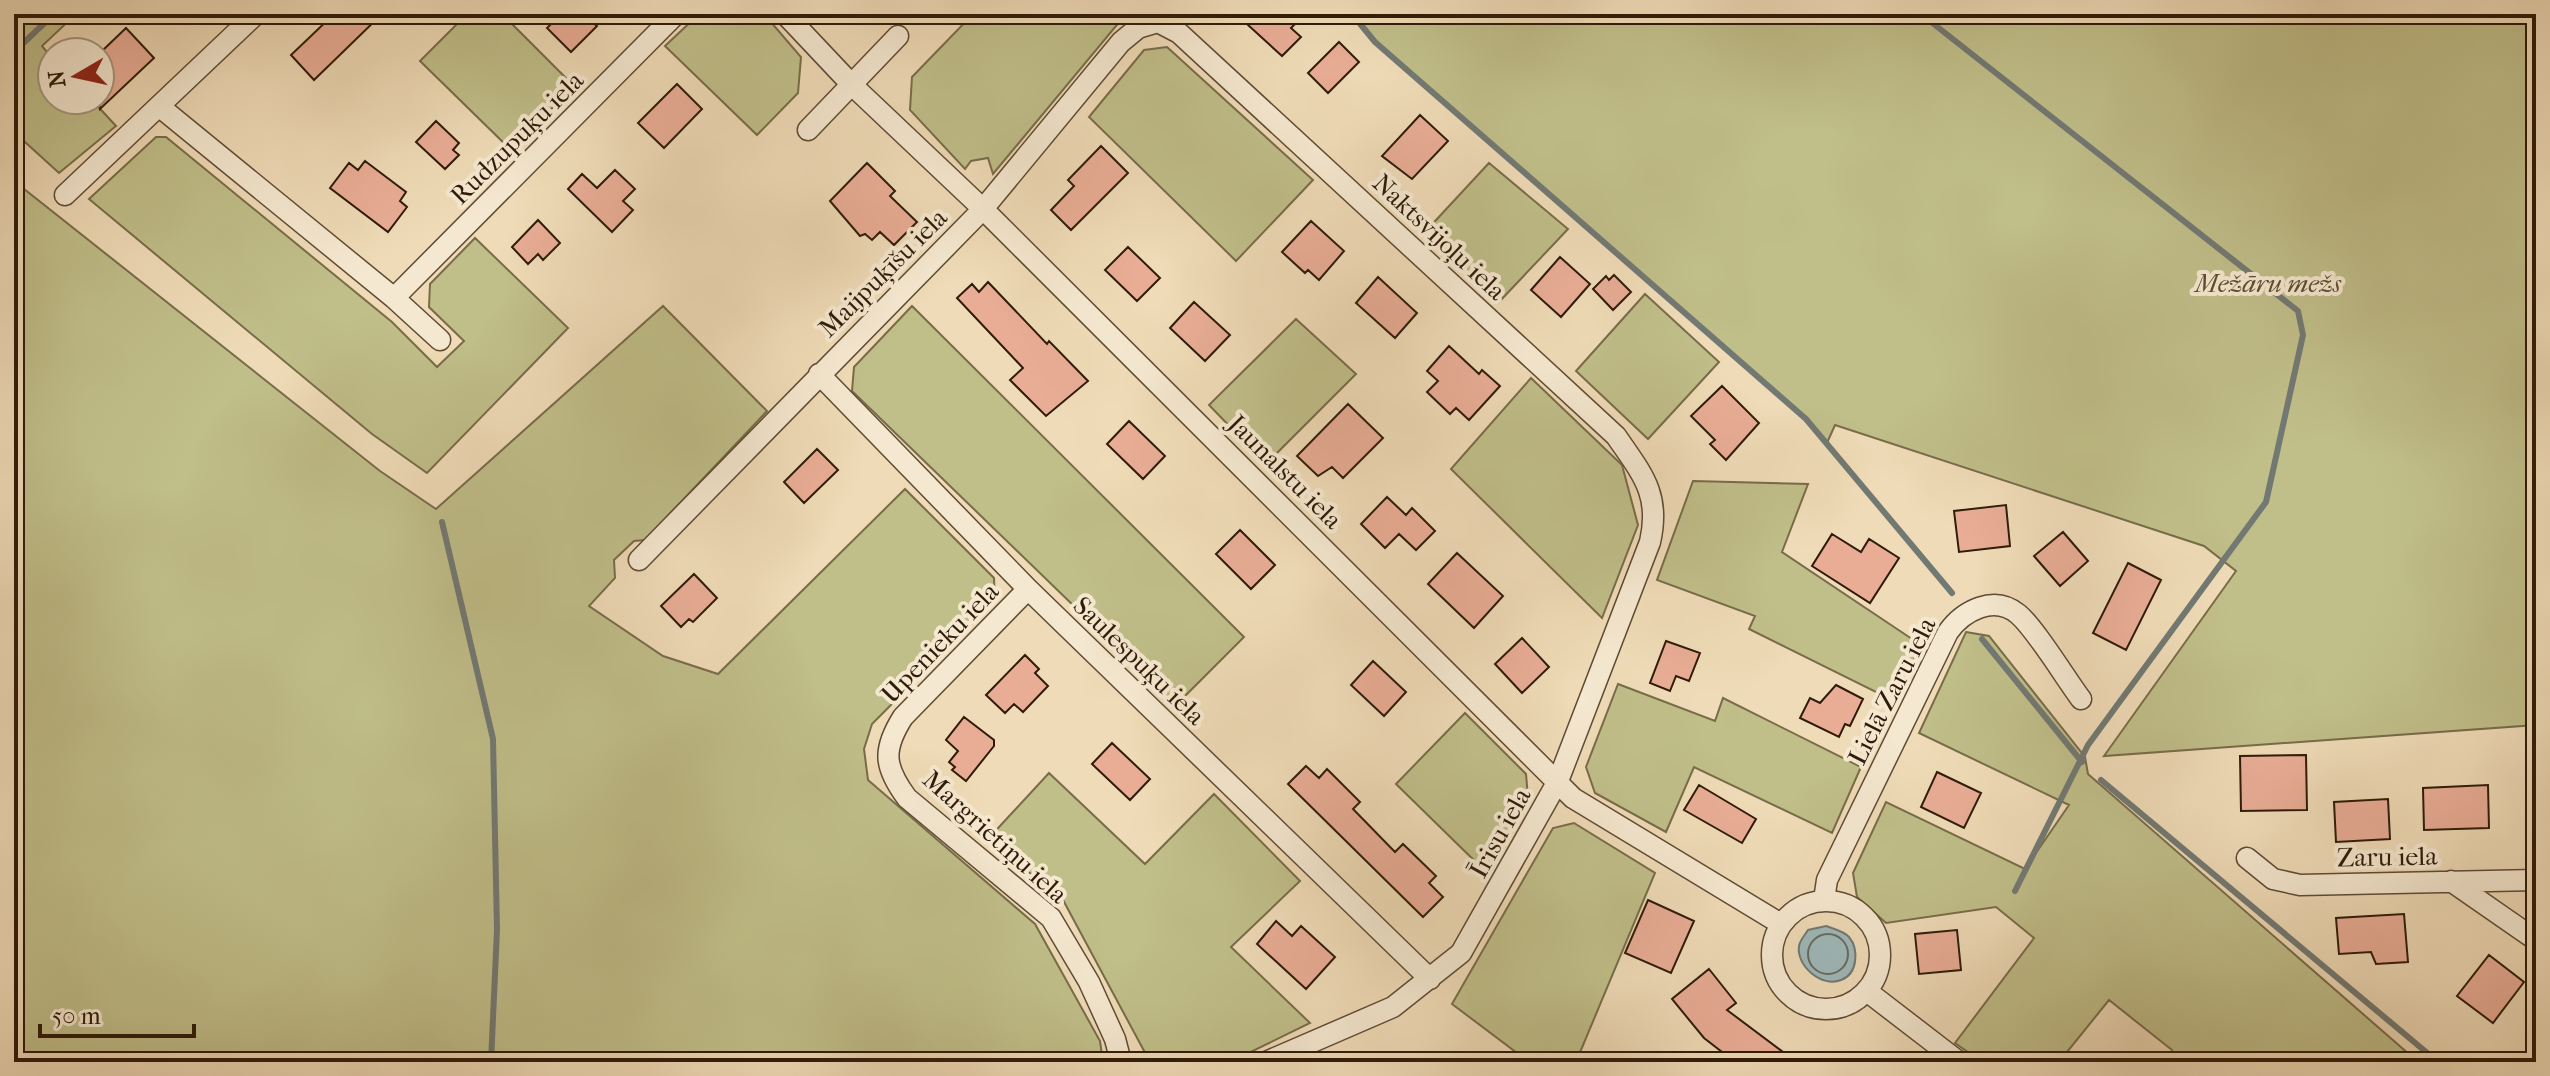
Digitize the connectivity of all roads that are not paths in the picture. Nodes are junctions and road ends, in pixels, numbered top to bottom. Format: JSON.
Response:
{"nodes":[{"id":1,"x":256,"y":14,"type":"edge"},
{"id":2,"x":676,"y":14,"type":"edge"},
{"id":3,"x":785,"y":14,"type":"edge"},
{"id":4,"x":1155,"y":18,"type":"edge"},
{"id":5,"x":898,"y":36,"type":"dead end"},
{"id":6,"x":852,"y":85,"type":"junction"},
{"id":7,"x":160,"y":107,"type":"junction"},
{"id":8,"x":808,"y":130,"type":"dead end"},
{"id":9,"x":65,"y":195,"type":"dead end"},
{"id":10,"x":983,"y":209,"type":"junction"},
{"id":11,"x":394,"y":298,"type":"junction"},
{"id":12,"x":440,"y":340,"type":"dead end"},
{"id":13,"x":819,"y":374,"type":"junction"},
{"id":14,"x":1655,"y":523,"type":"joint"},
{"id":15,"x":639,"y":560,"type":"dead end"},
{"id":16,"x":1028,"y":589,"type":"junction"},
{"id":17,"x":2081,"y":699,"type":"dead end"},
{"id":18,"x":891,"y":735,"type":"joint"},
{"id":19,"x":1558,"y":781,"type":"junction"},
{"id":20,"x":2247,"y":858,"type":"dead end"},
{"id":21,"x":2536,"y":880,"type":"edge"},
{"id":22,"x":2451,"y":881,"type":"junction"},
{"id":23,"x":1824,"y":900,"type":"junction"},
{"id":24,"x":1781,"y":924,"type":"junction"},
{"id":25,"x":2536,"y":940,"type":"edge"},
{"id":26,"x":1430,"y":979,"type":"junction"},
{"id":27,"x":1868,"y":992,"type":"junction"},
{"id":28,"x":1121,"y":1062,"type":"edge"},
{"id":29,"x":1266,"y":1062,"type":"edge"},
{"id":30,"x":1959,"y":1062,"type":"edge"}],
"edges":[{"from":1,"to":7,"type":"street"},
{"from":2,"to":11,"type":"street","name":"Rudzupuķu iela"},
{"from":3,"to":6,"type":"street","name":"Jaunalstu iela"},
{"from":4,"to":10,"type":"street","name":"Maijpuķīšu iela"},
{"from":4,"to":14,"type":"street","name":"Naktsvijoļu iela"},
{"from":5,"to":6,"type":"street"},
{"from":6,"to":8,"type":"street"},
{"from":6,"to":10,"type":"street","name":"Jaunalstu iela"},
{"from":7,"to":9,"type":"street"},
{"from":7,"to":11,"type":"street"},
{"from":10,"to":13,"type":"street","name":"Maijpuķīšu iela"},
{"from":10,"to":19,"type":"street","name":"Jaunalstu iela"},
{"from":11,"to":12,"type":"street"},
{"from":13,"to":15,"type":"street","name":"Maijpuķīšu iela"},
{"from":13,"to":16,"type":"street","name":"Saulespuķu iela"},
{"from":14,"to":19,"type":"street","name":"Īrisu iela"},
{"from":16,"to":18,"type":"street","name":"Upenieku iela"},
{"from":16,"to":26,"type":"street","name":"Saulespuķu iela"},
{"from":17,"to":23,"type":"street","name":"Lielā Zaru iela"},
{"from":18,"to":28,"type":"street","name":"Margrietiņu iela"},
{"from":19,"to":24,"type":"street","name":"Jaunalstu iela"},
{"from":19,"to":26,"type":"street","name":"Īrisu iela"},
{"from":20,"to":22,"type":"street","name":"Zaru iela"},
{"from":21,"to":22,"type":"street","name":"Zaru iela"},
{"from":22,"to":25,"type":"street"},
{"from":23,"to":24,"type":"street"},
{"from":23,"to":27,"type":"street"},
{"from":24,"to":27,"type":"street"},
{"from":26,"to":29,"type":"street","name":"Īrisu iela"},
{"from":27,"to":30,"type":"street"}]}
